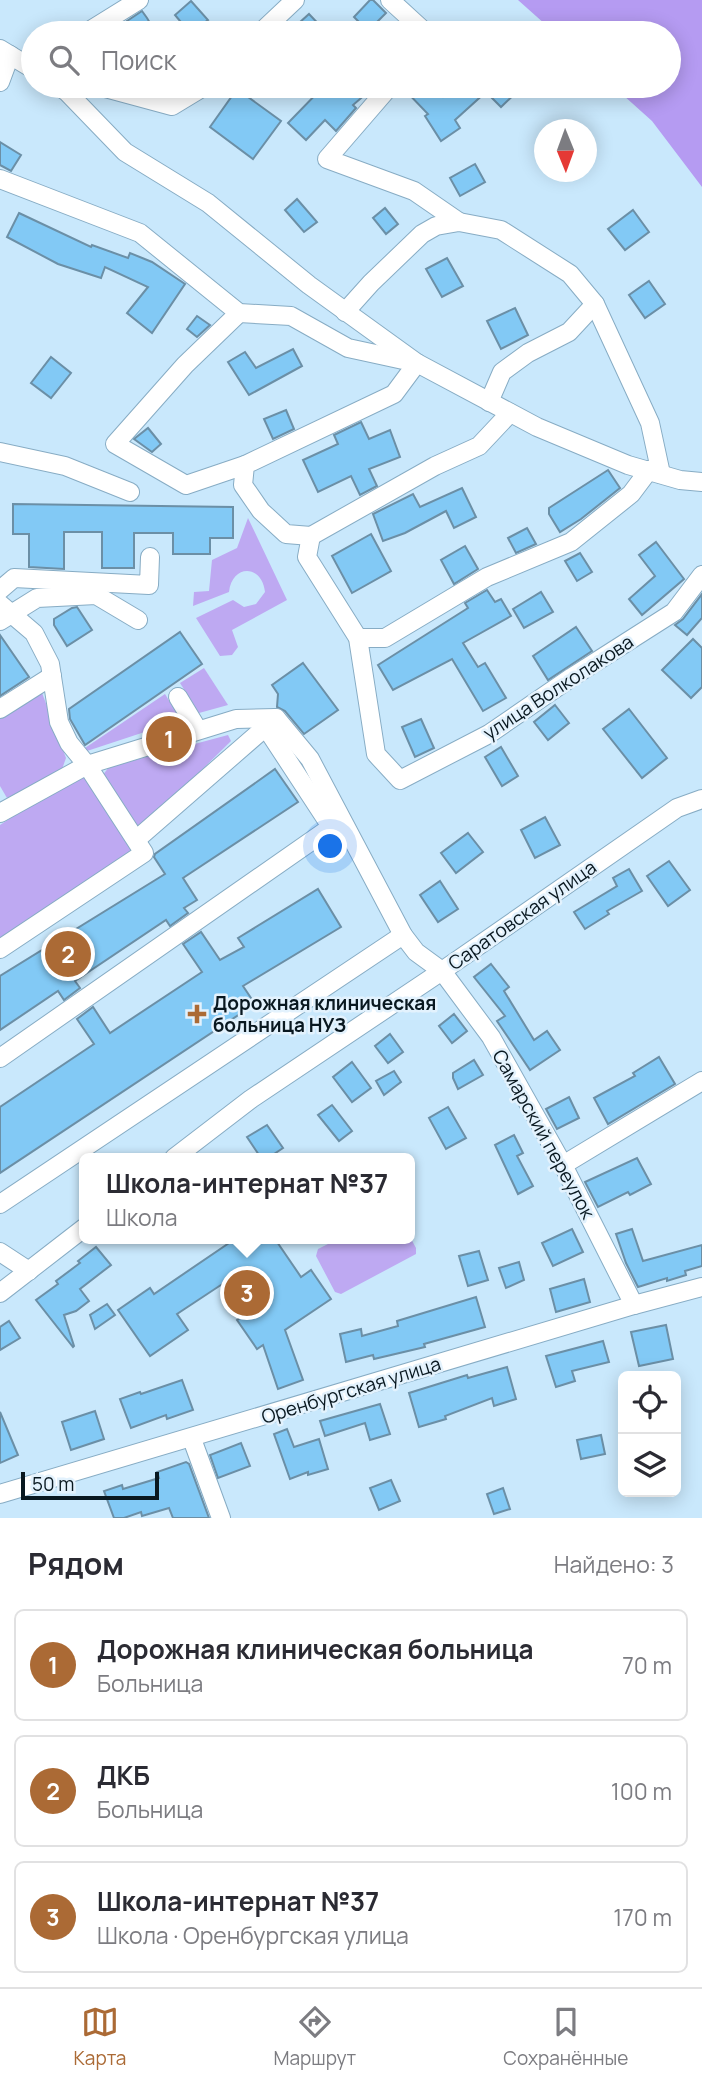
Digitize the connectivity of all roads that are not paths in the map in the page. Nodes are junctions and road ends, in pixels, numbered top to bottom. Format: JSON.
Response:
{"nodes":[{"id":1,"x":139,"y":0,"type":"edge"},
{"id":2,"x":295,"y":0,"type":"edge"},
{"id":3,"x":390,"y":0,"type":"edge"},
{"id":4,"x":105,"y":21,"type":"edge"},
{"id":5,"x":273,"y":21,"type":"edge"},
{"id":6,"x":413,"y":21,"type":"edge"},
{"id":7,"x":5,"y":52,"type":"edge"},
{"id":8,"x":21,"y":61,"type":"edge"},
{"id":9,"x":0,"y":82,"type":"edge"},
{"id":10,"x":73,"y":98,"type":"edge"},
{"id":11,"x":142,"y":98,"type":"edge"},
{"id":12,"x":185,"y":98,"type":"edge"},
{"id":13,"x":380,"y":98,"type":"edge"},
{"id":14,"x":0,"y":179,"type":"edge"},
{"id":15,"x":459,"y":222,"type":"junction"},
{"id":16,"x":595,"y":304,"type":"junction"},
{"id":17,"x":345,"y":312,"type":"junction"},
{"id":18,"x":239,"y":313,"type":"junction"},
{"id":19,"x":417,"y":363,"type":"junction"},
{"id":20,"x":489,"y":402,"type":"junction"},
{"id":21,"x":510,"y":413,"type":"junction"},
{"id":22,"x":0,"y":452,"type":"edge"},
{"id":23,"x":245,"y":465,"type":"junction"},
{"id":24,"x":655,"y":472,"type":"junction"},
{"id":25,"x":702,"y":482,"type":"edge"},
{"id":26,"x":130,"y":492,"type":"dead end"},
{"id":27,"x":311,"y":536,"type":"junction"},
{"id":28,"x":150,"y":557,"type":"dead end"},
{"id":29,"x":702,"y":575,"type":"edge"},
{"id":30,"x":0,"y":590,"type":"edge"},
{"id":31,"x":4,"y":612,"type":"edge"},
{"id":32,"x":138,"y":620,"type":"dead end"},
{"id":33,"x":358,"y":638,"type":"junction"},
{"id":34,"x":51,"y":676,"type":"junction"},
{"id":35,"x":178,"y":697,"type":"dead end"},
{"id":36,"x":0,"y":709,"type":"edge"},
{"id":37,"x":271,"y":722,"type":"junction"},
{"id":38,"x":198,"y":730,"type":"junction"},
{"id":39,"x":87,"y":765,"type":"junction"},
{"id":40,"x":702,"y":799,"type":"edge"},
{"id":41,"x":1,"y":809,"type":"edge"},
{"id":42,"x":340,"y":821,"type":"junction"},
{"id":43,"x":137,"y":839,"type":"junction"},
{"id":44,"x":403,"y":935,"type":"junction"},
{"id":45,"x":0,"y":949,"type":"edge"},
{"id":46,"x":442,"y":971,"type":"junction"},
{"id":47,"x":0,"y":1058,"type":"edge"},
{"id":48,"x":702,"y":1081,"type":"edge"},
{"id":49,"x":180,"y":1153,"type":"edge"},
{"id":50,"x":564,"y":1165,"type":"junction"},
{"id":51,"x":0,"y":1204,"type":"edge"},
{"id":52,"x":79,"y":1232,"type":"edge"},
{"id":53,"x":0,"y":1252,"type":"edge"},
{"id":54,"x":29,"y":1271,"type":"junction"},
{"id":55,"x":702,"y":1287,"type":"edge"},
{"id":56,"x":0,"y":1293,"type":"edge"},
{"id":57,"x":634,"y":1305,"type":"junction"},
{"id":58,"x":192,"y":1439,"type":"junction"},
{"id":59,"x":0,"y":1494,"type":"edge"},
{"id":60,"x":221,"y":1518,"type":"edge"}],
"edges":[{"from":1,"to":4,"type":"street"},
{"from":2,"to":5,"type":"street"},
{"from":3,"to":6,"type":"street"},
{"from":7,"to":8,"type":"street"},
{"from":7,"to":9,"type":"street"},
{"from":10,"to":17,"type":"street"},
{"from":11,"to":12,"type":"street"},
{"from":13,"to":15,"type":"street"},
{"from":14,"to":18,"type":"street"},
{"from":15,"to":16,"type":"street"},
{"from":15,"to":17,"type":"street"},
{"from":16,"to":20,"type":"street"},
{"from":16,"to":24,"type":"street"},
{"from":17,"to":19,"type":"street"},
{"from":18,"to":19,"type":"street"},
{"from":18,"to":23,"type":"street"},
{"from":19,"to":20,"type":"street"},
{"from":19,"to":23,"type":"street"},
{"from":20,"to":21,"type":"street"},
{"from":21,"to":24,"type":"street"},
{"from":21,"to":27,"type":"street"},
{"from":22,"to":26,"type":"street"},
{"from":23,"to":27,"type":"street"},
{"from":24,"to":25,"type":"street"},
{"from":24,"to":33,"type":"street"},
{"from":27,"to":33,"type":"street"},
{"from":28,"to":30,"type":"street"},
{"from":29,"to":33,"type":"street","name":"улица Волколакова"},
{"from":31,"to":32,"type":"street"},
{"from":31,"to":34,"type":"street"},
{"from":34,"to":36,"type":"street"},
{"from":34,"to":39,"type":"street"},
{"from":35,"to":38,"type":"street"},
{"from":37,"to":38,"type":"street"},
{"from":37,"to":42,"type":"street","name":"Самарский переулок"},
{"from":37,"to":43,"type":"street"},
{"from":38,"to":39,"type":"street"},
{"from":39,"to":41,"type":"street"},
{"from":39,"to":43,"type":"street"},
{"from":40,"to":46,"type":"street","name":"Саратовская улица"},
{"from":42,"to":44,"type":"street","name":"Самарский переулок"},
{"from":42,"to":47,"type":"street"},
{"from":43,"to":45,"type":"street"},
{"from":44,"to":46,"type":"street","name":"Самарский переулок"},
{"from":44,"to":51,"type":"street"},
{"from":46,"to":49,"type":"street","name":"Саратовская улица"},
{"from":46,"to":50,"type":"street","name":"Самарский переулок"},
{"from":48,"to":50,"type":"street"},
{"from":50,"to":57,"type":"street","name":"Самарский переулок"},
{"from":52,"to":54,"type":"street"},
{"from":53,"to":54,"type":"street"},
{"from":54,"to":56,"type":"street"},
{"from":55,"to":57,"type":"street","name":"Оренбургская улица"},
{"from":57,"to":58,"type":"street","name":"Оренбургская улица"},
{"from":58,"to":59,"type":"street","name":"Оренбургская улица"},
{"from":58,"to":60,"type":"street"}]}
